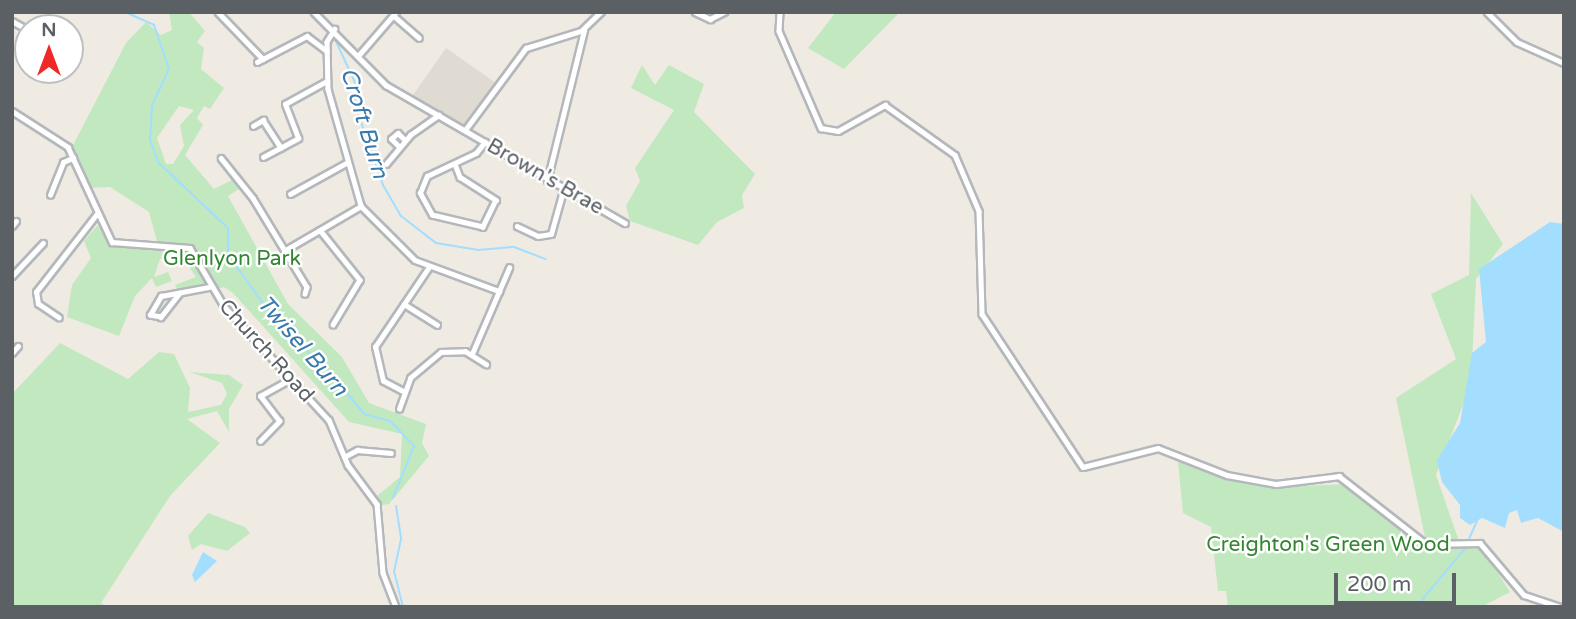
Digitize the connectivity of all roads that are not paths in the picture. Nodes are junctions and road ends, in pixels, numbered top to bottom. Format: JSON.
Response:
{"nodes":[{"id":1,"x":218,"y":12,"type":"edge"},
{"id":2,"x":314,"y":12,"type":"edge"},
{"id":3,"x":601,"y":12,"type":"edge"},
{"id":4,"x":695,"y":12,"type":"edge"},
{"id":5,"x":724,"y":12,"type":"edge"},
{"id":6,"x":780,"y":12,"type":"edge"},
{"id":7,"x":1487,"y":12,"type":"edge"},
{"id":8,"x":395,"y":14,"type":"edge"},
{"id":9,"x":335,"y":29,"type":"junction"},
{"id":10,"x":584,"y":30,"type":"junction"},
{"id":11,"x":419,"y":38,"type":"dead end"},
{"id":12,"x":327,"y":51,"type":"junction"},
{"id":13,"x":358,"y":56,"type":"junction"},
{"id":14,"x":263,"y":59,"type":"junction"},
{"id":15,"x":257,"y":62,"type":"dead end"},
{"id":16,"x":1564,"y":63,"type":"edge"},
{"id":17,"x":327,"y":81,"type":"junction"},
{"id":18,"x":12,"y":111,"type":"edge"},
{"id":19,"x":439,"y":115,"type":"junction"},
{"id":20,"x":253,"y":126,"type":"dead end"},
{"id":21,"x":465,"y":130,"type":"junction"},
{"id":22,"x":405,"y":141,"type":"junction"},
{"id":23,"x":485,"y":142,"type":"junction"},
{"id":24,"x":281,"y":148,"type":"junction"},
{"id":25,"x":400,"y":148,"type":"junction"},
{"id":26,"x":263,"y":157,"type":"dead end"},
{"id":27,"x":73,"y":158,"type":"junction"},
{"id":28,"x":221,"y":158,"type":"dead end"},
{"id":29,"x":348,"y":162,"type":"junction"},
{"id":30,"x":386,"y":164,"type":"dead end"},
{"id":31,"x":454,"y":164,"type":"junction"},
{"id":32,"x":547,"y":181,"type":"junction"},
{"id":33,"x":563,"y":191,"type":"junction"},
{"id":34,"x":290,"y":194,"type":"dead end"},
{"id":35,"x":50,"y":195,"type":"dead end"},
{"id":36,"x":361,"y":206,"type":"junction"},
{"id":37,"x":96,"y":215,"type":"junction"},
{"id":38,"x":625,"y":223,"type":"dead end"},
{"id":39,"x":517,"y":226,"type":"dead end"},
{"id":40,"x":320,"y":230,"type":"junction"},
{"id":41,"x":43,"y":243,"type":"dead end"},
{"id":42,"x":284,"y":251,"type":"junction"},
{"id":43,"x":429,"y":267,"type":"junction"},
{"id":44,"x":509,"y":268,"type":"dead end"},
{"id":45,"x":12,"y":276,"type":"edge"},
{"id":46,"x":209,"y":287,"type":"junction"},
{"id":47,"x":499,"y":292,"type":"junction"},
{"id":48,"x":180,"y":293,"type":"junction"},
{"id":49,"x":305,"y":294,"type":"dead end"},
{"id":50,"x":404,"y":304,"type":"junction"},
{"id":51,"x":59,"y":318,"type":"dead end"},
{"id":52,"x":333,"y":325,"type":"dead end"},
{"id":53,"x":437,"y":325,"type":"dead end"},
{"id":54,"x":18,"y":346,"type":"dead end"},
{"id":55,"x":12,"y":353,"type":"edge"},
{"id":56,"x":472,"y":354,"type":"junction"},
{"id":57,"x":486,"y":365,"type":"dead end"},
{"id":58,"x":289,"y":380,"type":"junction"},
{"id":59,"x":402,"y":391,"type":"junction"},
{"id":60,"x":399,"y":409,"type":"dead end"},
{"id":61,"x":260,"y":441,"type":"dead end"},
{"id":62,"x":391,"y":453,"type":"dead end"},
{"id":63,"x":344,"y":457,"type":"junction"},
{"id":64,"x":396,"y":607,"type":"edge"},
{"id":65,"x":1562,"y":607,"type":"edge"}],
"edges":[{"from":1,"to":14,"type":"street"},
{"from":2,"to":9,"type":"street","name":"Brown's Brae"},
{"from":3,"to":10,"type":"street"},
{"from":4,"to":5,"type":"street"},
{"from":6,"to":65,"type":"street"},
{"from":7,"to":16,"type":"street"},
{"from":8,"to":11,"type":"street"},
{"from":8,"to":13,"type":"street"},
{"from":9,"to":12,"type":"street"},
{"from":9,"to":13,"type":"street","name":"Brown's Brae"},
{"from":10,"to":21,"type":"street"},
{"from":10,"to":32,"type":"street"},
{"from":12,"to":14,"type":"street"},
{"from":12,"to":17,"type":"street"},
{"from":13,"to":19,"type":"street","name":"Brown's Brae"},
{"from":14,"to":15,"type":"street"},
{"from":17,"to":24,"type":"street"},
{"from":17,"to":29,"type":"street"},
{"from":18,"to":27,"type":"street","name":"Church Road"},
{"from":19,"to":21,"type":"street","name":"Brown's Brae"},
{"from":19,"to":22,"type":"street"},
{"from":20,"to":24,"type":"street"},
{"from":21,"to":23,"type":"street","name":"Brown's Brae"},
{"from":22,"to":25,"type":"street"},
{"from":22,"to":25,"type":"street"},
{"from":23,"to":31,"type":"street"},
{"from":23,"to":32,"type":"street","name":"Brown's Brae"},
{"from":24,"to":26,"type":"street"},
{"from":25,"to":30,"type":"street"},
{"from":27,"to":35,"type":"street"},
{"from":27,"to":37,"type":"street","name":"Church Road"},
{"from":28,"to":42,"type":"street"},
{"from":29,"to":34,"type":"street"},
{"from":29,"to":36,"type":"street"},
{"from":31,"to":31,"type":"street"},
{"from":32,"to":33,"type":"street","name":"Brown's Brae"},
{"from":33,"to":38,"type":"street","name":"Brown's Brae"},
{"from":33,"to":39,"type":"street"},
{"from":36,"to":40,"type":"street"},
{"from":36,"to":43,"type":"street"},
{"from":37,"to":46,"type":"street","name":"Church Road"},
{"from":37,"to":51,"type":"street"},
{"from":40,"to":42,"type":"street"},
{"from":40,"to":52,"type":"street"},
{"from":41,"to":45,"type":"street"},
{"from":42,"to":49,"type":"street"},
{"from":43,"to":47,"type":"street"},
{"from":43,"to":50,"type":"street"},
{"from":44,"to":47,"type":"street"},
{"from":46,"to":48,"type":"street"},
{"from":46,"to":58,"type":"street","name":"Church Road"},
{"from":47,"to":56,"type":"street"},
{"from":48,"to":48,"type":"street"},
{"from":50,"to":53,"type":"street"},
{"from":50,"to":59,"type":"street"},
{"from":54,"to":55,"type":"street"},
{"from":56,"to":57,"type":"street"},
{"from":56,"to":59,"type":"street"},
{"from":58,"to":61,"type":"street"},
{"from":58,"to":63,"type":"street","name":"Church Road"},
{"from":59,"to":60,"type":"street"},
{"from":62,"to":63,"type":"street"},
{"from":63,"to":64,"type":"street","name":"Church Road"}]}
